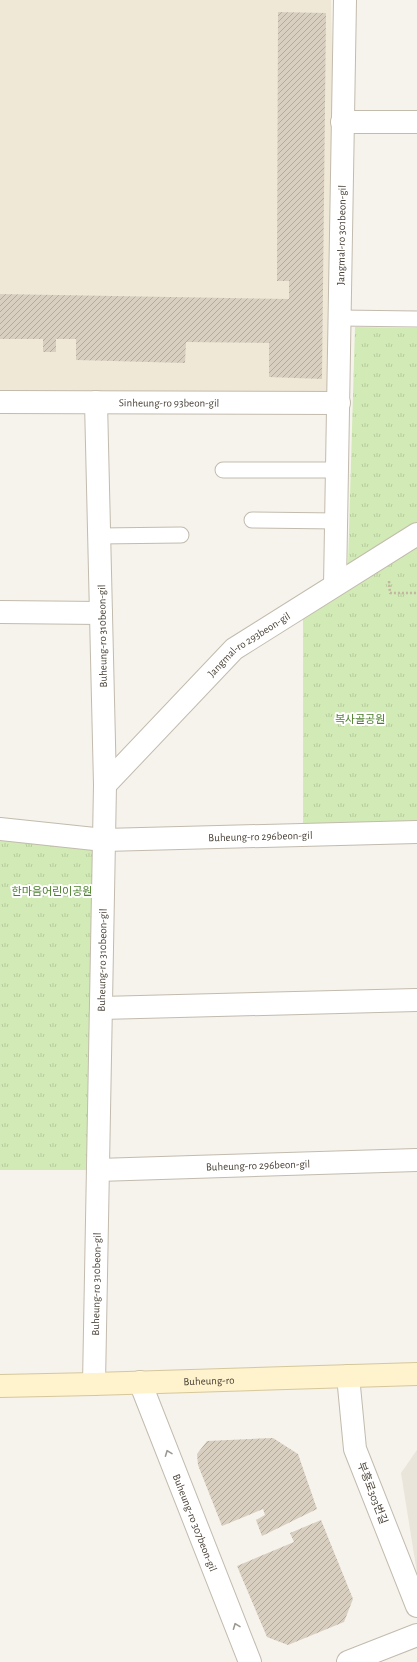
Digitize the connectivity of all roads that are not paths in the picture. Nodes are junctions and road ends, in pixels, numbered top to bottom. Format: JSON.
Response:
{"nodes":[{"id":1,"x":345,"y":0,"type":"edge"},
{"id":2,"x":342,"y":122,"type":"junction"},
{"id":3,"x":417,"y":122,"type":"edge"},
{"id":4,"x":340,"y":318,"type":"junction"},
{"id":5,"x":417,"y":319,"type":"edge"},
{"id":6,"x":0,"y":402,"type":"edge"},
{"id":7,"x":96,"y":402,"type":"junction"},
{"id":8,"x":339,"y":404,"type":"junction"},
{"id":9,"x":223,"y":470,"type":"dead end"},
{"id":10,"x":338,"y":470,"type":"junction"},
{"id":11,"x":252,"y":520,"type":"dead end"},
{"id":12,"x":337,"y":521,"type":"junction"},
{"id":13,"x":417,"y":534,"type":"edge"},
{"id":14,"x":181,"y":535,"type":"dead end"},
{"id":15,"x":99,"y":536,"type":"junction"},
{"id":16,"x":335,"y":585,"type":"junction"},
{"id":17,"x":0,"y":612,"type":"edge"},
{"id":18,"x":101,"y":613,"type":"junction"},
{"id":19,"x":105,"y":785,"type":"junction"},
{"id":20,"x":0,"y":829,"type":"edge"},
{"id":21,"x":417,"y":832,"type":"edge"},
{"id":22,"x":104,"y":840,"type":"junction"},
{"id":23,"x":417,"y":1000,"type":"edge"},
{"id":24,"x":101,"y":1008,"type":"junction"},
{"id":25,"x":417,"y":1160,"type":"edge"},
{"id":26,"x":98,"y":1170,"type":"junction"},
{"id":27,"x":417,"y":1374,"type":"edge"},
{"id":28,"x":348,"y":1376,"type":"junction"},
{"id":29,"x":140,"y":1382,"type":"junction"},
{"id":30,"x":94,"y":1384,"type":"junction"},
{"id":31,"x":0,"y":1386,"type":"edge"},
{"id":32,"x":417,"y":1606,"type":"edge"},
{"id":33,"x":417,"y":1635,"type":"edge"},
{"id":34,"x":250,"y":1662,"type":"edge"},
{"id":35,"x":348,"y":1662,"type":"edge"}],
"edges":[{"from":1,"to":2,"type":"street","name":"Jangmal-ro 301beon-gil"},
{"from":2,"to":3,"type":"street"},
{"from":2,"to":4,"type":"street","name":"Jangmal-ro 301beon-gil"},
{"from":4,"to":5,"type":"lane"},
{"from":4,"to":8,"type":"street","name":"Jangmal-ro 301beon-gil"},
{"from":6,"to":7,"type":"street","name":"Sinheung-ro 93beon-gil"},
{"from":7,"to":8,"type":"street","name":"Sinheung-ro 93beon-gil"},
{"from":7,"to":15,"type":"street","name":"Buheung-ro 310beon-gil"},
{"from":8,"to":10,"type":"street","name":"Jangmal-ro 301beon-gil"},
{"from":9,"to":10,"type":"lane"},
{"from":10,"to":12,"type":"street","name":"Jangmal-ro 301beon-gil"},
{"from":11,"to":12,"type":"lane"},
{"from":12,"to":16,"type":"street","name":"Jangmal-ro 301beon-gil"},
{"from":13,"to":16,"type":"street","name":"Jangmal-ro 293beon-gil"},
{"from":14,"to":15,"type":"lane"},
{"from":15,"to":18,"type":"street","name":"Buheung-ro 310beon-gil"},
{"from":16,"to":19,"type":"street","name":"Jangmal-ro 293beon-gil"},
{"from":17,"to":18,"type":"street"},
{"from":18,"to":19,"type":"street","name":"Buheung-ro 310beon-gil"},
{"from":19,"to":22,"type":"street","name":"Buheung-ro 310beon-gil"},
{"from":20,"to":22,"type":"street","name":"Buheung-ro 296beon-gil"},
{"from":21,"to":22,"type":"street","name":"Buheung-ro 296beon-gil"},
{"from":22,"to":24,"type":"street","name":"Buheung-ro 310beon-gil"},
{"from":23,"to":24,"type":"street"},
{"from":24,"to":26,"type":"street","name":"Buheung-ro 310beon-gil"},
{"from":25,"to":26,"type":"street","name":"Buheung-ro 296beon-gil"},
{"from":26,"to":30,"type":"street","name":"Buheung-ro 310beon-gil"},
{"from":27,"to":28,"type":"street","name":"Buheung-ro"},
{"from":28,"to":29,"type":"street","name":"Buheung-ro"},
{"from":28,"to":32,"type":"street","name":"부흥로303번길"},
{"from":29,"to":30,"type":"street","name":"Buheung-ro"},
{"from":34,"to":29,"type":"street","name":"Buheung-ro 307beon-gil","one_way":true},
{"from":30,"to":31,"type":"street","name":"Buheung-ro"},
{"from":33,"to":35,"type":"street"}]}
